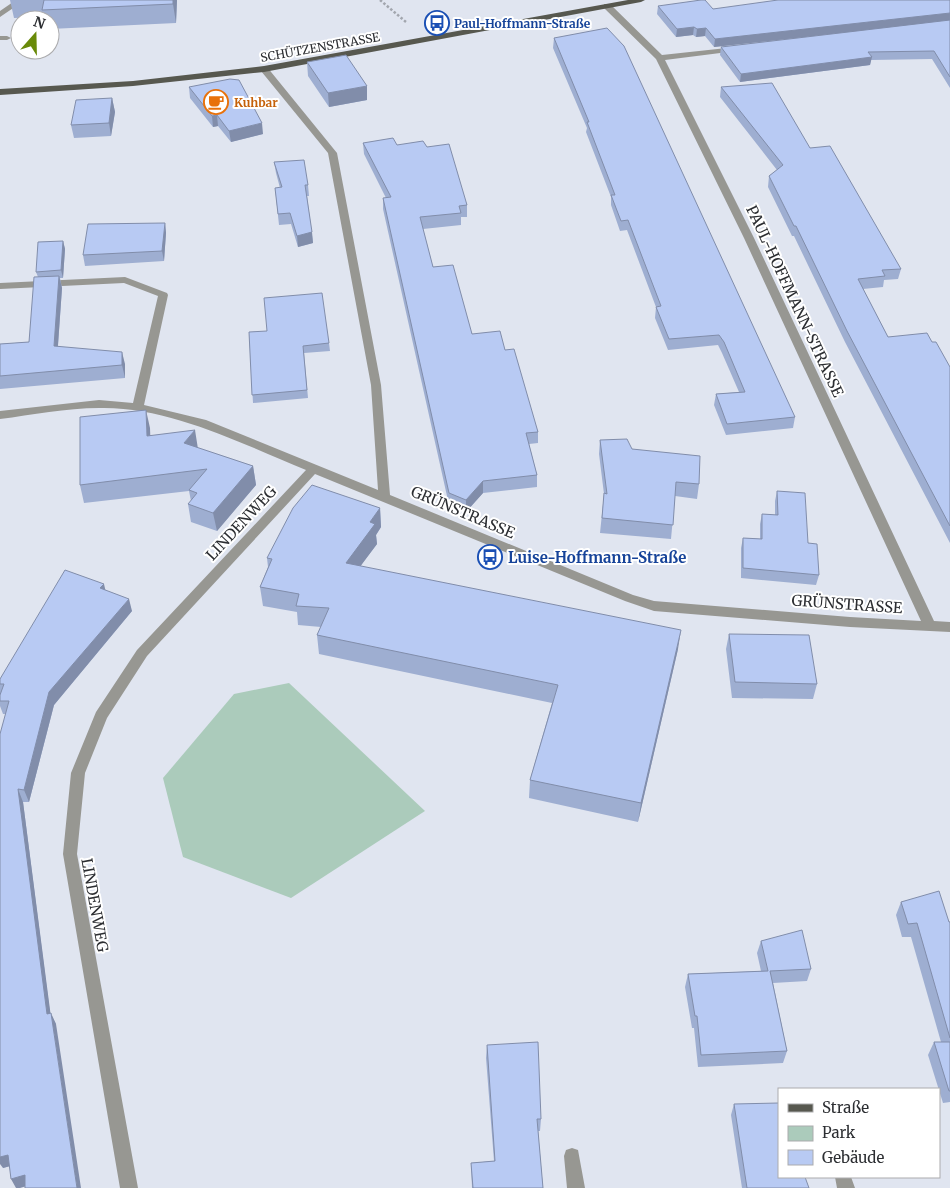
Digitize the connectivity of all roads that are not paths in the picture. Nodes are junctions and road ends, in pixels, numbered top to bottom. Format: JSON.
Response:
{"nodes":[{"id":1,"x":21,"y":0,"type":"edge"},
{"id":2,"x":641,"y":0,"type":"edge"},
{"id":3,"x":607,"y":6,"type":"junction"},
{"id":4,"x":0,"y":15,"type":"edge"},
{"id":5,"x":747,"y":48,"type":"edge"},
{"id":6,"x":660,"y":58,"type":"junction"},
{"id":7,"x":264,"y":69,"type":"junction"},
{"id":8,"x":0,"y":92,"type":"edge"},
{"id":9,"x":0,"y":286,"type":"edge"},
{"id":10,"x":138,"y":407,"type":"junction"},
{"id":11,"x":0,"y":415,"type":"edge"},
{"id":12,"x":314,"y":468,"type":"junction"},
{"id":13,"x":384,"y":497,"type":"junction"},
{"id":14,"x":930,"y":626,"type":"junction"},
{"id":15,"x":950,"y":627,"type":"edge"},
{"id":16,"x":572,"y":1156,"type":"dead end"},
{"id":17,"x":129,"y":1188,"type":"edge"},
{"id":18,"x":576,"y":1188,"type":"edge"}],
"edges":[{"from":1,"to":4,"type":"street"},
{"from":2,"to":3,"type":"main road","name":"SCHÜTZENSTRASSE"},
{"from":3,"to":6,"type":"street","name":"PAUL-HOFFMANN-STRASSE"},
{"from":3,"to":7,"type":"main road","name":"SCHÜTZENSTRASSE"},
{"from":5,"to":6,"type":"street"},
{"from":6,"to":14,"type":"street","name":"PAUL-HOFFMANN-STRASSE"},
{"from":7,"to":8,"type":"main road","name":"SCHÜTZENSTRASSE"},
{"from":7,"to":13,"type":"street"},
{"from":9,"to":10,"type":"street"},
{"from":10,"to":11,"type":"street","name":"GRÜNSTRASSE"},
{"from":10,"to":12,"type":"street","name":"GRÜNSTRASSE"},
{"from":12,"to":13,"type":"street","name":"GRÜNSTRASSE"},
{"from":12,"to":17,"type":"street","name":"LINDENWEG"},
{"from":13,"to":14,"type":"street","name":"GRÜNSTRASSE"},
{"from":14,"to":15,"type":"street","name":"GRÜNSTRASSE"},
{"from":16,"to":18,"type":"street"}]}
